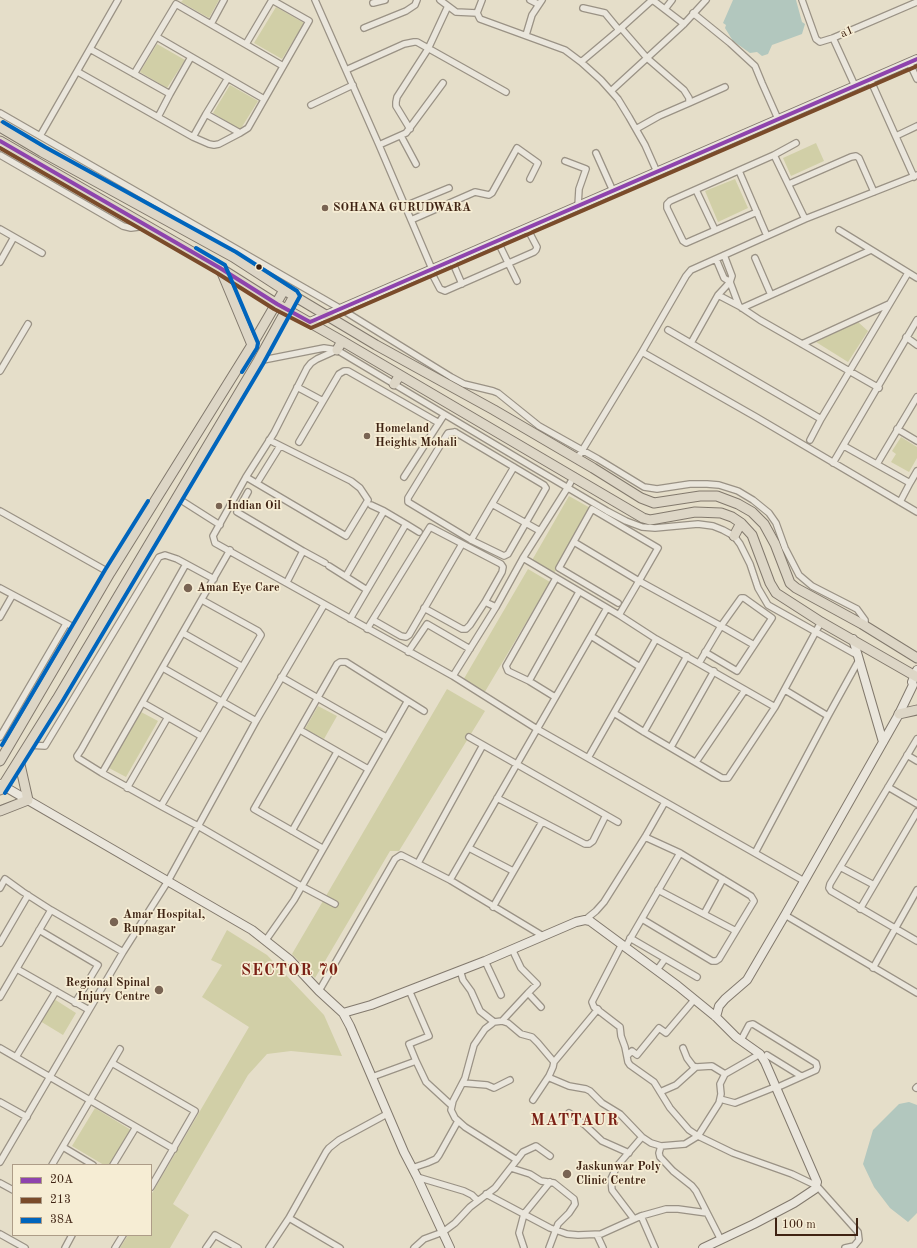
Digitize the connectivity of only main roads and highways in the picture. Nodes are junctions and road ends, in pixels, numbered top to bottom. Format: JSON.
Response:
{"nodes":[{"id":1,"x":0,"y":128,"type":"edge"},
{"id":2,"x":0,"y":141,"type":"edge"},
{"id":3,"x":220,"y":268,"type":"junction"},
{"id":4,"x":284,"y":290,"type":"junction"},
{"id":5,"x":294,"y":296,"type":"junction"},
{"id":6,"x":277,"y":304,"type":"junction"},
{"id":7,"x":287,"y":309,"type":"junction"},
{"id":8,"x":342,"y":341,"type":"junction"},
{"id":9,"x":252,"y":344,"type":"junction"},
{"id":10,"x":337,"y":350,"type":"road end"},
{"id":11,"x":400,"y":375,"type":"junction"},
{"id":12,"x":394,"y":384,"type":"road end"},
{"id":13,"x":654,"y":503,"type":"junction"},
{"id":14,"x":656,"y":519,"type":"junction"},
{"id":15,"x":741,"y":523,"type":"junction"},
{"id":16,"x":734,"y":536,"type":"road end"},
{"id":17,"x":830,"y":595,"type":"road end"},
{"id":18,"x":826,"y":604,"type":"junction"},
{"id":19,"x":917,"y":658,"type":"edge"},
{"id":20,"x":916,"y":678,"type":"edge"},
{"id":21,"x":917,"y":710,"type":"edge"},
{"id":22,"x":899,"y":714,"type":"road end"},
{"id":23,"x":19,"y":760,"type":"junction"},
{"id":24,"x":0,"y":761,"type":"edge"},
{"id":25,"x":1,"y":787,"type":"edge"},
{"id":26,"x":0,"y":811,"type":"edge"}],
"edges":[{"from":1,"to":4,"type":"main road"},
{"from":2,"to":3,"type":"main road"},
{"from":3,"to":6,"type":"main road"},
{"from":3,"to":9,"type":"main road"},
{"from":4,"to":5,"type":"main road"},
{"from":4,"to":6,"type":"main road"},
{"from":5,"to":7,"type":"main road"},
{"from":5,"to":13,"type":"main road"},
{"from":6,"to":7,"type":"main road"},
{"from":6,"to":9,"type":"main road"},
{"from":7,"to":8,"type":"main road"},
{"from":7,"to":23,"type":"main road"},
{"from":8,"to":10,"type":"main road"},
{"from":8,"to":11,"type":"main road"},
{"from":9,"to":24,"type":"main road"},
{"from":11,"to":12,"type":"main road"},
{"from":11,"to":14,"type":"main road"},
{"from":13,"to":14,"type":"main road"},
{"from":13,"to":18,"type":"main road"},
{"from":14,"to":15,"type":"main road"},
{"from":15,"to":16,"type":"main road"},
{"from":15,"to":20,"type":"main road"},
{"from":17,"to":18,"type":"main road"},
{"from":18,"to":19,"type":"main road"},
{"from":21,"to":22,"type":"main road"},
{"from":23,"to":25,"type":"main road"},
{"from":23,"to":26,"type":"main road"}]}
